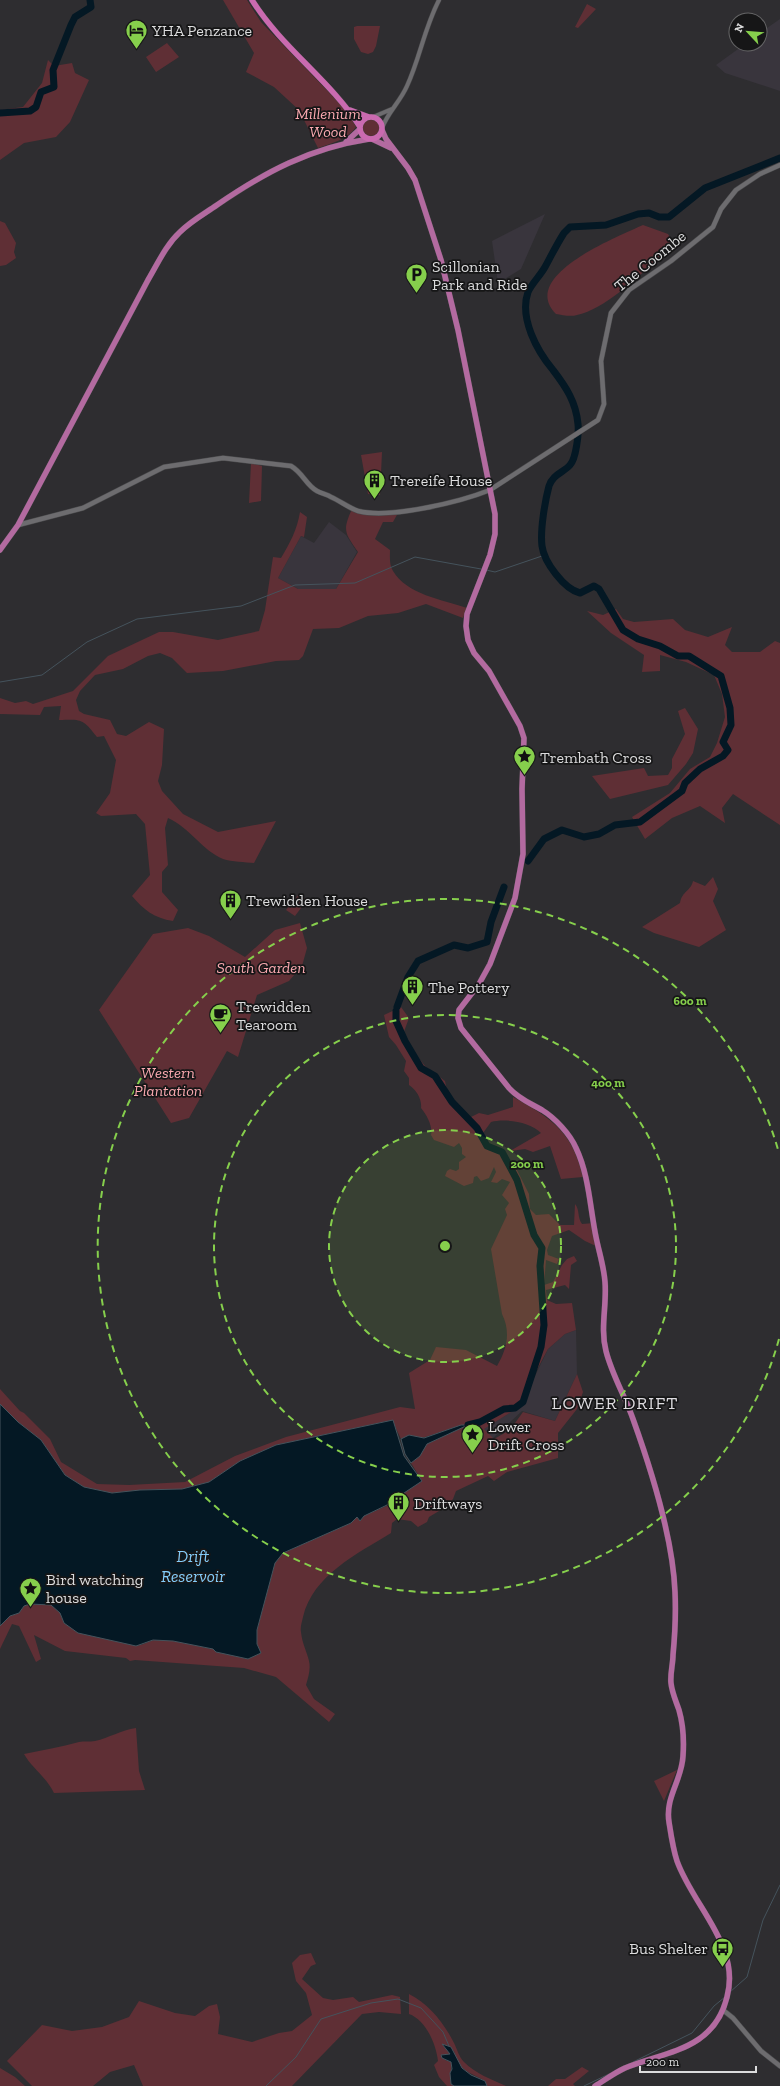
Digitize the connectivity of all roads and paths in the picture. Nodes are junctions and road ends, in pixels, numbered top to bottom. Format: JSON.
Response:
{"nodes":[{"id":1,"x":252,"y":0,"type":"edge"},
{"id":2,"x":439,"y":0,"type":"edge"},
{"id":3,"x":348,"y":108,"type":"junction"},
{"id":4,"x":392,"y":108,"type":"junction"},
{"id":5,"x":371,"y":117,"type":"junction"},
{"id":6,"x":360,"y":128,"type":"junction"},
{"id":7,"x":382,"y":129,"type":"junction"},
{"id":8,"x":370,"y":139,"type":"junction"},
{"id":9,"x":344,"y":144,"type":"junction"},
{"id":10,"x":392,"y":149,"type":"junction"},
{"id":11,"x":780,"y":165,"type":"edge"},
{"id":12,"x":490,"y":490,"type":"junction"},
{"id":13,"x":18,"y":525,"type":"junction"},
{"id":14,"x":0,"y":550,"type":"edge"},
{"id":15,"x":723,"y":2010,"type":"junction"},
{"id":16,"x":780,"y":2066,"type":"edge"},
{"id":17,"x":595,"y":2086,"type":"edge"}],
"edges":[{"from":1,"to":3,"type":"highway"},
{"from":2,"to":4,"type":"street"},
{"from":3,"to":5,"type":"highway"},
{"from":3,"to":6,"type":"highway"},
{"from":4,"to":5,"type":"street"},
{"from":4,"to":7,"type":"street"},
{"from":5,"to":6,"type":"highway"},
{"from":5,"to":7,"type":"highway"},
{"from":6,"to":8,"type":"highway"},
{"from":6,"to":9,"type":"main road"},
{"from":7,"to":8,"type":"highway"},
{"from":7,"to":10,"type":"main road"},
{"from":8,"to":9,"type":"main road"},
{"from":8,"to":10,"type":"main road"},
{"from":9,"to":13,"type":"main road"},
{"from":10,"to":12,"type":"main road"},
{"from":11,"to":12,"type":"main road","name":"The Coombe"},
{"from":12,"to":13,"type":"main road","name":"The Coombe"},
{"from":12,"to":15,"type":"main road"},
{"from":13,"to":14,"type":"main road"},
{"from":15,"to":16,"type":"main road"},
{"from":15,"to":17,"type":"main road"}]}
